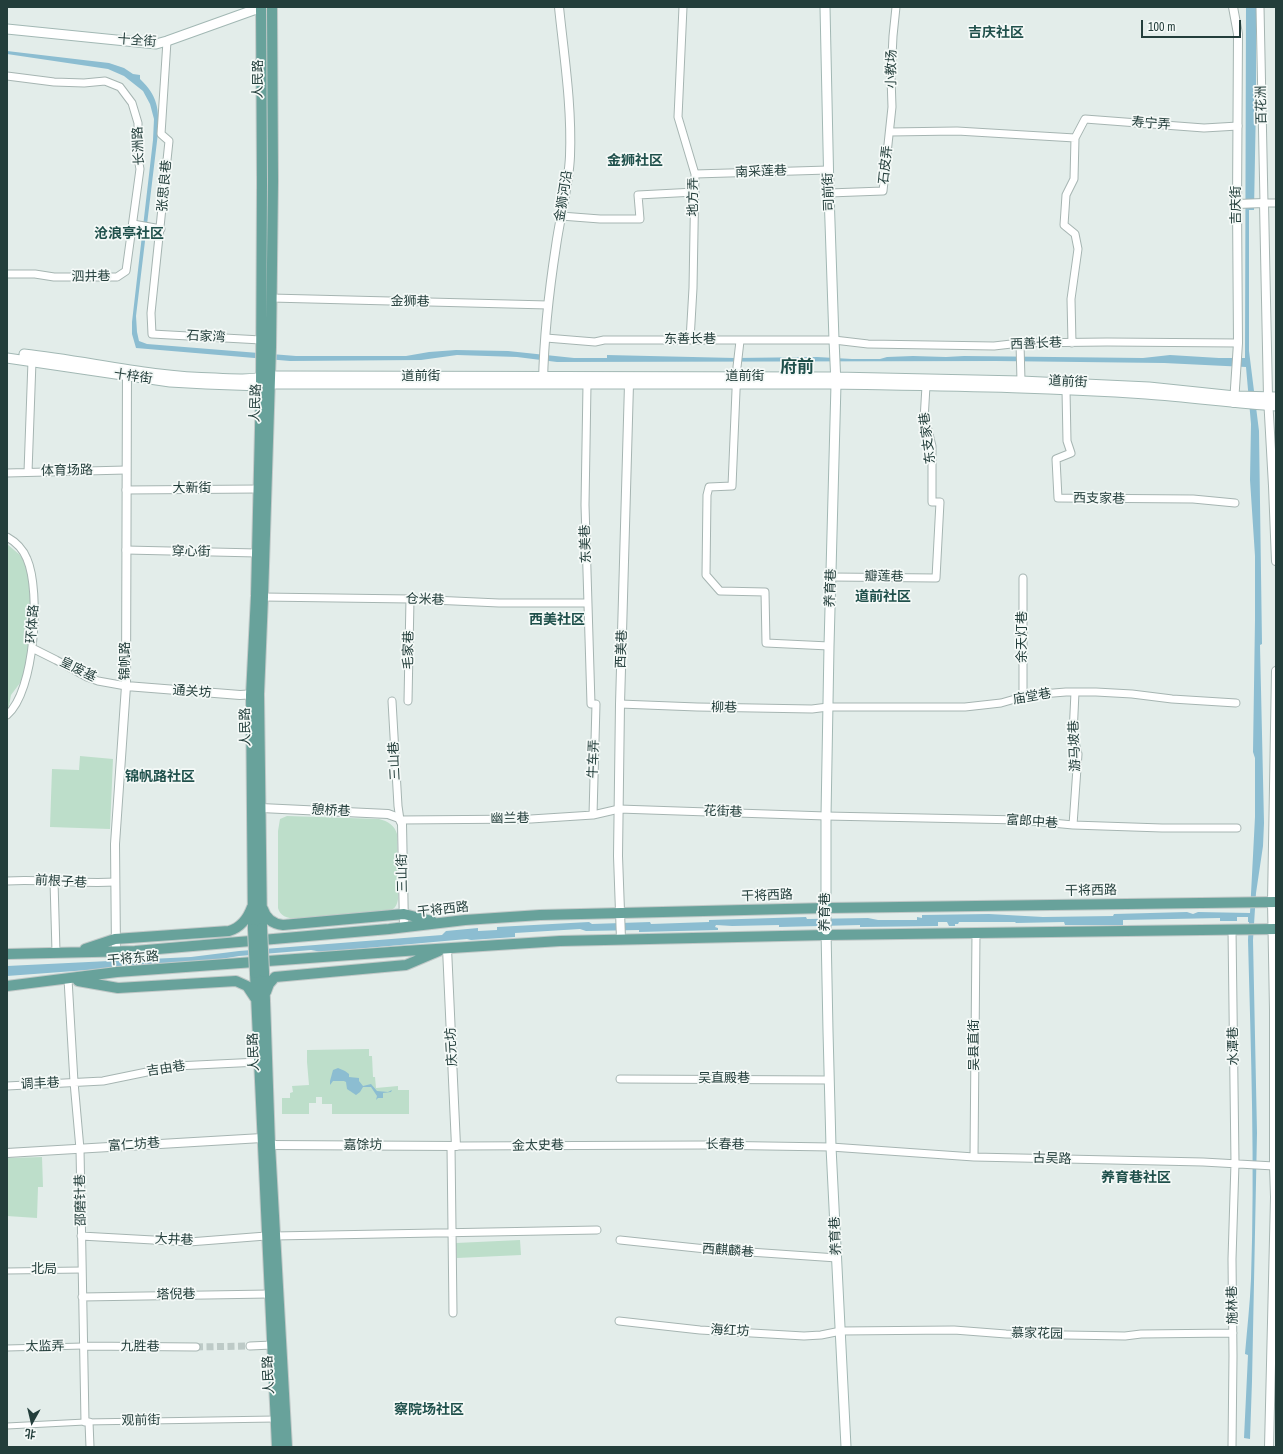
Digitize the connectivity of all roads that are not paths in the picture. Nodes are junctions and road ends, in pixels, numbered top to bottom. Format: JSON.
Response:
{"nodes":[{"id":1,"x":261,"y":7,"type":"edge"},
{"id":2,"x":272,"y":7,"type":"edge"},
{"id":3,"x":559,"y":7,"type":"edge"},
{"id":4,"x":683,"y":7,"type":"edge"},
{"id":5,"x":825,"y":7,"type":"edge"},
{"id":6,"x":896,"y":7,"type":"edge"},
{"id":7,"x":1233,"y":7,"type":"edge"},
{"id":8,"x":1260,"y":7,"type":"edge"},
{"id":9,"x":7,"y":29,"type":"edge"},
{"id":10,"x":167,"y":42,"type":"junction"},
{"id":11,"x":7,"y":76,"type":"edge"},
{"id":12,"x":1238,"y":126,"type":"junction"},
{"id":13,"x":890,"y":132,"type":"junction"},
{"id":14,"x":1075,"y":138,"type":"junction"},
{"id":15,"x":828,"y":170,"type":"junction"},
{"id":16,"x":695,"y":174,"type":"junction"},
{"id":17,"x":694,"y":192,"type":"junction"},
{"id":18,"x":829,"y":193,"type":"junction"},
{"id":19,"x":1261,"y":203,"type":"junction"},
{"id":20,"x":1276,"y":203,"type":"edge"},
{"id":21,"x":1238,"y":204,"type":"junction"},
{"id":22,"x":561,"y":216,"type":"junction"},
{"id":23,"x":136,"y":224,"type":"junction"},
{"id":24,"x":161,"y":229,"type":"junction"},
{"id":25,"x":7,"y":274,"type":"edge"},
{"id":26,"x":271,"y":298,"type":"junction"},
{"id":27,"x":548,"y":305,"type":"junction"},
{"id":28,"x":152,"y":334,"type":"joint"},
{"id":29,"x":546,"y":338,"type":"junction"},
{"id":30,"x":690,"y":340,"type":"junction"},
{"id":31,"x":740,"y":340,"type":"junction"},
{"id":32,"x":834,"y":340,"type":"junction"},
{"id":33,"x":264,"y":343,"type":"junction"},
{"id":34,"x":1020,"y":343,"type":"junction"},
{"id":35,"x":1072,"y":343,"type":"junction"},
{"id":36,"x":1238,"y":343,"type":"junction"},
{"id":37,"x":7,"y":352,"type":"edge"},
{"id":38,"x":7,"y":358,"type":"edge"},
{"id":39,"x":32,"y":361,"type":"junction"},
{"id":40,"x":127,"y":373,"type":"junction"},
{"id":41,"x":265,"y":376,"type":"junction"},
{"id":42,"x":543,"y":380,"type":"junction"},
{"id":43,"x":737,"y":381,"type":"junction"},
{"id":44,"x":836,"y":381,"type":"junction"},
{"id":45,"x":1021,"y":381,"type":"junction"},
{"id":46,"x":587,"y":384,"type":"junction"},
{"id":47,"x":629,"y":384,"type":"junction"},
{"id":48,"x":926,"y":386,"type":"junction"},
{"id":49,"x":1066,"y":390,"type":"junction"},
{"id":50,"x":1234,"y":399,"type":"junction"},
{"id":51,"x":1268,"y":401,"type":"edge"},
{"id":52,"x":126,"y":470,"type":"junction"},
{"id":53,"x":28,"y":472,"type":"junction"},
{"id":54,"x":7,"y":473,"type":"edge"},
{"id":55,"x":258,"y":489,"type":"junction"},
{"id":56,"x":126,"y":490,"type":"junction"},
{"id":57,"x":1235,"y":503,"type":"dead end"},
{"id":58,"x":7,"y":536,"type":"edge"},
{"id":59,"x":126,"y":550,"type":"junction"},
{"id":60,"x":257,"y":553,"type":"junction"},
{"id":61,"x":1276,"y":561,"type":"edge"},
{"id":62,"x":832,"y":577,"type":"junction"},
{"id":63,"x":936,"y":578,"type":"joint"},
{"id":64,"x":1024,"y":578,"type":"dead end"},
{"id":65,"x":263,"y":597,"type":"junction"},
{"id":66,"x":410,"y":599,"type":"junction"},
{"id":67,"x":587,"y":603,"type":"junction"},
{"id":68,"x":829,"y":646,"type":"junction"},
{"id":69,"x":32,"y":648,"type":"junction"},
{"id":70,"x":1276,"y":671,"type":"edge"},
{"id":71,"x":126,"y":686,"type":"junction"},
{"id":72,"x":1075,"y":692,"type":"junction"},
{"id":73,"x":255,"y":694,"type":"junction"},
{"id":74,"x":1023,"y":697,"type":"junction"},
{"id":75,"x":408,"y":701,"type":"dead end"},
{"id":76,"x":392,"y":702,"type":"dead end"},
{"id":77,"x":1236,"y":703,"type":"dead end"},
{"id":78,"x":593,"y":704,"type":"joint"},
{"id":79,"x":620,"y":704,"type":"junction"},
{"id":80,"x":828,"y":707,"type":"junction"},
{"id":81,"x":7,"y":715,"type":"edge"},
{"id":82,"x":261,"y":808,"type":"junction"},
{"id":83,"x":619,"y":809,"type":"junction"},
{"id":84,"x":593,"y":815,"type":"junction"},
{"id":85,"x":826,"y":816,"type":"junction"},
{"id":86,"x":400,"y":820,"type":"junction"},
{"id":87,"x":1073,"y":825,"type":"junction"},
{"id":88,"x":1237,"y":828,"type":"dead end"},
{"id":89,"x":7,"y":881,"type":"edge"},
{"id":90,"x":54,"y":881,"type":"junction"},
{"id":91,"x":115,"y":882,"type":"junction"},
{"id":92,"x":1274,"y":902,"type":"edge"},
{"id":93,"x":257,"y":906,"type":"junction"},
{"id":94,"x":826,"y":911,"type":"junction"},
{"id":95,"x":404,"y":914,"type":"junction"},
{"id":96,"x":620,"y":917,"type":"junction"},
{"id":97,"x":440,"y":923,"type":"junction"},
{"id":98,"x":404,"y":927,"type":"junction"},
{"id":99,"x":1232,"y":929,"type":"junction"},
{"id":100,"x":1274,"y":929,"type":"edge"},
{"id":101,"x":826,"y":932,"type":"junction"},
{"id":102,"x":976,"y":933,"type":"junction"},
{"id":103,"x":620,"y":936,"type":"junction"},
{"id":104,"x":115,"y":939,"type":"junction"},
{"id":105,"x":260,"y":940,"type":"joint"},
{"id":106,"x":446,"y":948,"type":"junction"},
{"id":107,"x":116,"y":951,"type":"junction"},
{"id":108,"x":405,"y":951,"type":"junction"},
{"id":109,"x":56,"y":952,"type":"junction"},
{"id":110,"x":76,"y":952,"type":"junction"},
{"id":111,"x":7,"y":954,"type":"edge"},
{"id":112,"x":406,"y":965,"type":"junction"},
{"id":113,"x":68,"y":979,"type":"junction"},
{"id":114,"x":7,"y":986,"type":"edge"},
{"id":115,"x":260,"y":998,"type":"junction"},
{"id":116,"x":259,"y":1062,"type":"junction"},
{"id":117,"x":620,"y":1079,"type":"dead end"},
{"id":118,"x":829,"y":1080,"type":"junction"},
{"id":119,"x":74,"y":1082,"type":"junction"},
{"id":120,"x":7,"y":1086,"type":"edge"},
{"id":121,"x":262,"y":1138,"type":"junction"},
{"id":122,"x":270,"y":1145,"type":"junction"},
{"id":123,"x":619,"y":1145,"type":"joint"},
{"id":124,"x":454,"y":1146,"type":"junction"},
{"id":125,"x":832,"y":1147,"type":"junction"},
{"id":126,"x":80,"y":1148,"type":"junction"},
{"id":127,"x":7,"y":1153,"type":"edge"},
{"id":128,"x":974,"y":1157,"type":"junction"},
{"id":129,"x":1235,"y":1163,"type":"junction"},
{"id":130,"x":1270,"y":1165,"type":"junction"},
{"id":131,"x":597,"y":1230,"type":"dead end"},
{"id":132,"x":451,"y":1234,"type":"junction"},
{"id":133,"x":81,"y":1236,"type":"junction"},
{"id":134,"x":270,"y":1236,"type":"junction"},
{"id":135,"x":620,"y":1240,"type":"dead end"},
{"id":136,"x":837,"y":1258,"type":"junction"},
{"id":137,"x":82,"y":1270,"type":"junction"},
{"id":138,"x":7,"y":1271,"type":"edge"},
{"id":139,"x":269,"y":1294,"type":"junction"},
{"id":140,"x":82,"y":1297,"type":"junction"},
{"id":141,"x":453,"y":1312,"type":"dead end"},
{"id":142,"x":1275,"y":1318,"type":"edge"},
{"id":143,"x":619,"y":1321,"type":"dead end"},
{"id":144,"x":841,"y":1331,"type":"junction"},
{"id":145,"x":1233,"y":1333,"type":"junction"},
{"id":146,"x":272,"y":1345,"type":"junction"},
{"id":147,"x":83,"y":1346,"type":"junction"},
{"id":148,"x":250,"y":1346,"type":"tunnel mouth"},
{"id":149,"x":196,"y":1347,"type":"tunnel mouth"},
{"id":150,"x":7,"y":1348,"type":"edge"},
{"id":151,"x":275,"y":1419,"type":"junction"},
{"id":152,"x":87,"y":1422,"type":"junction"},
{"id":153,"x":7,"y":1426,"type":"edge"},
{"id":154,"x":90,"y":1447,"type":"edge"},
{"id":155,"x":277,"y":1447,"type":"edge"},
{"id":156,"x":287,"y":1447,"type":"edge"},
{"id":157,"x":846,"y":1447,"type":"edge"},
{"id":158,"x":1232,"y":1447,"type":"edge"},
{"id":159,"x":1269,"y":1447,"type":"edge"}],
"edges":[{"from":1,"to":10,"type":"main road","name":"十全街"},
{"from":1,"to":33,"type":"main road","name":"人民路"},
{"from":2,"to":26,"type":"main road","name":"人民路"},
{"from":3,"to":22,"type":"street","name":"金狮河沿"},
{"from":4,"to":16,"type":"street","name":"地方弄"},
{"from":5,"to":15,"type":"main road","name":"司前街"},
{"from":6,"to":13,"type":"street","name":"小教场"},
{"from":7,"to":12,"type":"street","name":"吉庆街"},
{"from":8,"to":19,"type":"street","name":"百花洲"},
{"from":9,"to":10,"type":"main road","name":"十全街"},
{"from":10,"to":24,"type":"street","name":"张思良巷"},
{"from":11,"to":23,"type":"street","name":"长洲路"},
{"from":12,"to":14,"type":"street","name":"寿宁弄"},
{"from":12,"to":21,"type":"street","name":"吉庆街"},
{"from":13,"to":14,"type":"street"},
{"from":13,"to":18,"type":"street","name":"石皮弄"},
{"from":14,"to":35,"type":"street"},
{"from":15,"to":16,"type":"street","name":"南采莲巷"},
{"from":15,"to":18,"type":"main road","name":"司前街"},
{"from":16,"to":17,"type":"street","name":"地方弄"},
{"from":17,"to":22,"type":"street"},
{"from":17,"to":30,"type":"street","name":"地方弄"},
{"from":18,"to":32,"type":"main road","name":"司前街"},
{"from":19,"to":20,"type":"street"},
{"from":19,"to":21,"type":"street"},
{"from":19,"to":51,"type":"street"},
{"from":21,"to":36,"type":"street","name":"吉庆街"},
{"from":22,"to":27,"type":"street","name":"金狮河沿"},
{"from":23,"to":24,"type":"street"},
{"from":23,"to":25,"type":"street","name":"泗井巷"},
{"from":24,"to":28,"type":"street","name":"张思良巷"},
{"from":26,"to":27,"type":"street","name":"金狮巷"},
{"from":26,"to":33,"type":"main road","name":"人民路"},
{"from":27,"to":29,"type":"street","name":"金狮河沿"},
{"from":28,"to":33,"type":"street","name":"石家湾"},
{"from":29,"to":30,"type":"street","name":"东善长巷"},
{"from":29,"to":42,"type":"street","name":"金狮河沿"},
{"from":30,"to":31,"type":"street","name":"东善长巷"},
{"from":31,"to":32,"type":"street","name":"东善长巷"},
{"from":31,"to":43,"type":"street"},
{"from":32,"to":34,"type":"street","name":"西善长巷"},
{"from":32,"to":44,"type":"main road","name":"司前街"},
{"from":33,"to":41,"type":"main road","name":"人民路"},
{"from":34,"to":35,"type":"street","name":"西善长巷"},
{"from":34,"to":45,"type":"street"},
{"from":35,"to":36,"type":"street","name":"西善长巷"},
{"from":36,"to":50,"type":"street","name":"吉庆街"},
{"from":37,"to":40,"type":"main road","name":"十梓街"},
{"from":38,"to":39,"type":"main road","name":"十梓街"},
{"from":39,"to":40,"type":"main road","name":"十梓街"},
{"from":39,"to":53,"type":"street"},
{"from":40,"to":41,"type":"main road","name":"十梓街"},
{"from":40,"to":52,"type":"street","name":"锦帆路"},
{"from":41,"to":42,"type":"main road","name":"道前街"},
{"from":41,"to":55,"type":"main road","name":"人民路"},
{"from":41,"to":65,"type":"main road","name":"人民路"},
{"from":42,"to":43,"type":"main road","name":"道前街"},
{"from":42,"to":46,"type":"main road","name":"道前街"},
{"from":43,"to":44,"type":"main road","name":"道前街"},
{"from":43,"to":47,"type":"main road","name":"道前街"},
{"from":43,"to":68,"type":"street"},
{"from":44,"to":45,"type":"main road","name":"道前街"},
{"from":44,"to":48,"type":"main road","name":"道前街"},
{"from":44,"to":62,"type":"main road","name":"养育巷"},
{"from":45,"to":50,"type":"main road","name":"道前街"},
{"from":46,"to":47,"type":"main road","name":"道前街"},
{"from":46,"to":67,"type":"street","name":"东美巷"},
{"from":47,"to":79,"type":"street","name":"西美巷"},
{"from":48,"to":49,"type":"main road","name":"道前街"},
{"from":48,"to":63,"type":"street","name":"东支家巷"},
{"from":49,"to":50,"type":"main road","name":"道前街"},
{"from":49,"to":57,"type":"street","name":"西支家巷"},
{"from":50,"to":51,"type":"main road","name":"道前街"},
{"from":51,"to":61,"type":"street"},
{"from":52,"to":53,"type":"street","name":"体育场路"},
{"from":52,"to":56,"type":"street","name":"锦帆路"},
{"from":53,"to":54,"type":"street","name":"体育场路"},
{"from":55,"to":56,"type":"street","name":"大新街"},
{"from":55,"to":60,"type":"main road","name":"人民路"},
{"from":56,"to":59,"type":"street","name":"锦帆路"},
{"from":58,"to":69,"type":"street","name":"环体路"},
{"from":59,"to":60,"type":"street","name":"穿心街"},
{"from":59,"to":71,"type":"street","name":"锦帆路"},
{"from":60,"to":73,"type":"main road","name":"人民路"},
{"from":62,"to":63,"type":"street","name":"瓣莲巷"},
{"from":62,"to":68,"type":"main road","name":"养育巷"},
{"from":64,"to":74,"type":"street","name":"余天灯巷"},
{"from":65,"to":66,"type":"street","name":"仓米巷"},
{"from":65,"to":73,"type":"main road","name":"人民路"},
{"from":66,"to":67,"type":"street","name":"仓米巷"},
{"from":66,"to":75,"type":"street","name":"毛家巷"},
{"from":67,"to":78,"type":"street","name":"东美巷"},
{"from":68,"to":80,"type":"main road","name":"养育巷"},
{"from":69,"to":71,"type":"street","name":"皇废基"},
{"from":69,"to":81,"type":"street","name":"环体路"},
{"from":70,"to":92,"type":"street"},
{"from":71,"to":73,"type":"street","name":"通关坊"},
{"from":71,"to":91,"type":"street","name":"锦帆路"},
{"from":72,"to":74,"type":"street","name":"庙堂巷"},
{"from":72,"to":77,"type":"street","name":"庙堂巷"},
{"from":72,"to":87,"type":"street","name":"游马坡巷"},
{"from":73,"to":82,"type":"main road","name":"人民路"},
{"from":73,"to":93,"type":"main road","name":"人民路"},
{"from":74,"to":80,"type":"street","name":"庙堂巷"},
{"from":76,"to":86,"type":"street","name":"三山巷"},
{"from":78,"to":84,"type":"street","name":"牛车弄"},
{"from":79,"to":80,"type":"street","name":"柳巷"},
{"from":79,"to":83,"type":"street","name":"西美巷"},
{"from":80,"to":85,"type":"main road","name":"养育巷"},
{"from":82,"to":86,"type":"street","name":"憩桥巷"},
{"from":82,"to":93,"type":"main road","name":"人民路"},
{"from":83,"to":84,"type":"street","name":"幽兰巷"},
{"from":83,"to":85,"type":"street","name":"花街巷"},
{"from":83,"to":96,"type":"street","name":"西美巷"},
{"from":84,"to":86,"type":"street","name":"幽兰巷"},
{"from":85,"to":87,"type":"street","name":"富郎中巷"},
{"from":85,"to":94,"type":"main road","name":"养育巷"},
{"from":86,"to":95,"type":"street","name":"三山街"},
{"from":87,"to":88,"type":"street","name":"富郎中巷"},
{"from":89,"to":90,"type":"street","name":"前根子巷"},
{"from":90,"to":91,"type":"street","name":"前根子巷"},
{"from":90,"to":109,"type":"street"},
{"from":91,"to":104,"type":"street","name":"锦帆路"},
{"from":92,"to":94,"type":"main road","name":"干将西路"},
{"from":92,"to":100,"type":"street"},
{"from":93,"to":95,"type":"main road"},
{"from":93,"to":104,"type":"main road"},
{"from":93,"to":115,"type":"main road","name":"人民路","bridge":true},
{"from":94,"to":96,"type":"main road","name":"干将西路"},
{"from":94,"to":101,"type":"main road","name":"养育巷","bridge":true},
{"from":95,"to":97,"type":"main road"},
{"from":95,"to":98,"type":"street","name":"三山街"},
{"from":96,"to":97,"type":"main road","name":"干将西路"},
{"from":96,"to":103,"type":"street","name":"西美巷"},
{"from":97,"to":98,"type":"main road","name":"干将西路"},
{"from":98,"to":105,"type":"main road","name":"干将西路"},
{"from":99,"to":100,"type":"main road"},
{"from":99,"to":102,"type":"main road"},
{"from":99,"to":129,"type":"street","name":"水潭巷"},
{"from":100,"to":130,"type":"street"},
{"from":101,"to":102,"type":"main road"},
{"from":101,"to":103,"type":"main road"},
{"from":101,"to":118,"type":"main road","name":"养育巷"},
{"from":102,"to":128,"type":"street","name":"吴县直街"},
{"from":103,"to":106,"type":"main road"},
{"from":104,"to":107,"type":"street","name":"锦帆路"},
{"from":104,"to":110,"type":"main road"},
{"from":105,"to":107,"type":"main road","name":"干将东路"},
{"from":106,"to":108,"type":"main road"},
{"from":106,"to":112,"type":"main road"},
{"from":106,"to":124,"type":"street","name":"庆元坊"},
{"from":107,"to":110,"type":"main road","name":"干将东路"},
{"from":108,"to":112,"type":"main road"},
{"from":108,"to":113,"type":"main road","name":"干将东路"},
{"from":109,"to":110,"type":"main road","name":"干将东路"},
{"from":109,"to":111,"type":"main road","name":"干将东路"},
{"from":112,"to":115,"type":"main road"},
{"from":113,"to":114,"type":"main road","name":"干将东路"},
{"from":113,"to":115,"type":"main road"},
{"from":113,"to":119,"type":"street","name":"邵磨针巷"},
{"from":115,"to":116,"type":"main road","name":"人民路"},
{"from":115,"to":122,"type":"main road","name":"人民路"},
{"from":116,"to":119,"type":"street","name":"吉由巷"},
{"from":116,"to":121,"type":"main road","name":"人民路"},
{"from":117,"to":118,"type":"street","name":"吴直殿巷"},
{"from":118,"to":125,"type":"main road","name":"养育巷"},
{"from":119,"to":120,"type":"street","name":"调丰巷"},
{"from":119,"to":126,"type":"street","name":"邵磨针巷"},
{"from":121,"to":126,"type":"street","name":"富仁坊巷"},
{"from":121,"to":134,"type":"main road","name":"人民路"},
{"from":122,"to":124,"type":"street","name":"嘉馀坊"},
{"from":122,"to":134,"type":"main road","name":"人民路"},
{"from":123,"to":124,"type":"street","name":"金太史巷"},
{"from":123,"to":125,"type":"street","name":"长春巷"},
{"from":124,"to":132,"type":"street"},
{"from":125,"to":128,"type":"street","name":"古吴路"},
{"from":125,"to":136,"type":"main road","name":"养育巷"},
{"from":126,"to":127,"type":"street","name":"富仁坊巷"},
{"from":126,"to":133,"type":"street","name":"邵磨针巷"},
{"from":128,"to":129,"type":"street","name":"古吴路"},
{"from":129,"to":130,"type":"street","name":"古吴路"},
{"from":129,"to":145,"type":"street","name":"施林巷"},
{"from":130,"to":142,"type":"street"},
{"from":131,"to":132,"type":"street","name":"大井巷"},
{"from":132,"to":134,"type":"street","name":"大井巷"},
{"from":132,"to":141,"type":"street"},
{"from":133,"to":134,"type":"street","name":"大井巷"},
{"from":133,"to":137,"type":"street","name":"邵磨针巷"},
{"from":134,"to":139,"type":"main road","name":"人民路"},
{"from":134,"to":156,"type":"main road","name":"人民路"},
{"from":135,"to":136,"type":"street","name":"西麒麟巷"},
{"from":136,"to":144,"type":"main road","name":"养育巷"},
{"from":137,"to":138,"type":"street","name":"北局"},
{"from":137,"to":140,"type":"street","name":"邵磨针巷"},
{"from":139,"to":140,"type":"street","name":"塔倪巷"},
{"from":139,"to":146,"type":"main road","name":"人民路"},
{"from":140,"to":147,"type":"street","name":"邵磨针巷"},
{"from":142,"to":159,"type":"street"},
{"from":143,"to":144,"type":"street","name":"海红坊"},
{"from":144,"to":145,"type":"street","name":"慕家花园"},
{"from":144,"to":157,"type":"main road","name":"养育巷"},
{"from":145,"to":158,"type":"street","name":"施林巷"},
{"from":146,"to":148,"type":"street"},
{"from":146,"to":151,"type":"main road","name":"人民路"},
{"from":147,"to":149,"type":"street","name":"九胜巷"},
{"from":147,"to":150,"type":"street","name":"太监弄"},
{"from":147,"to":152,"type":"street","name":"邵磨针巷"},
{"from":151,"to":152,"type":"street","name":"观前街"},
{"from":151,"to":155,"type":"main road","name":"人民路"},
{"from":152,"to":153,"type":"street","name":"观前街"},
{"from":152,"to":154,"type":"street","name":"邵磨针巷"}]}
